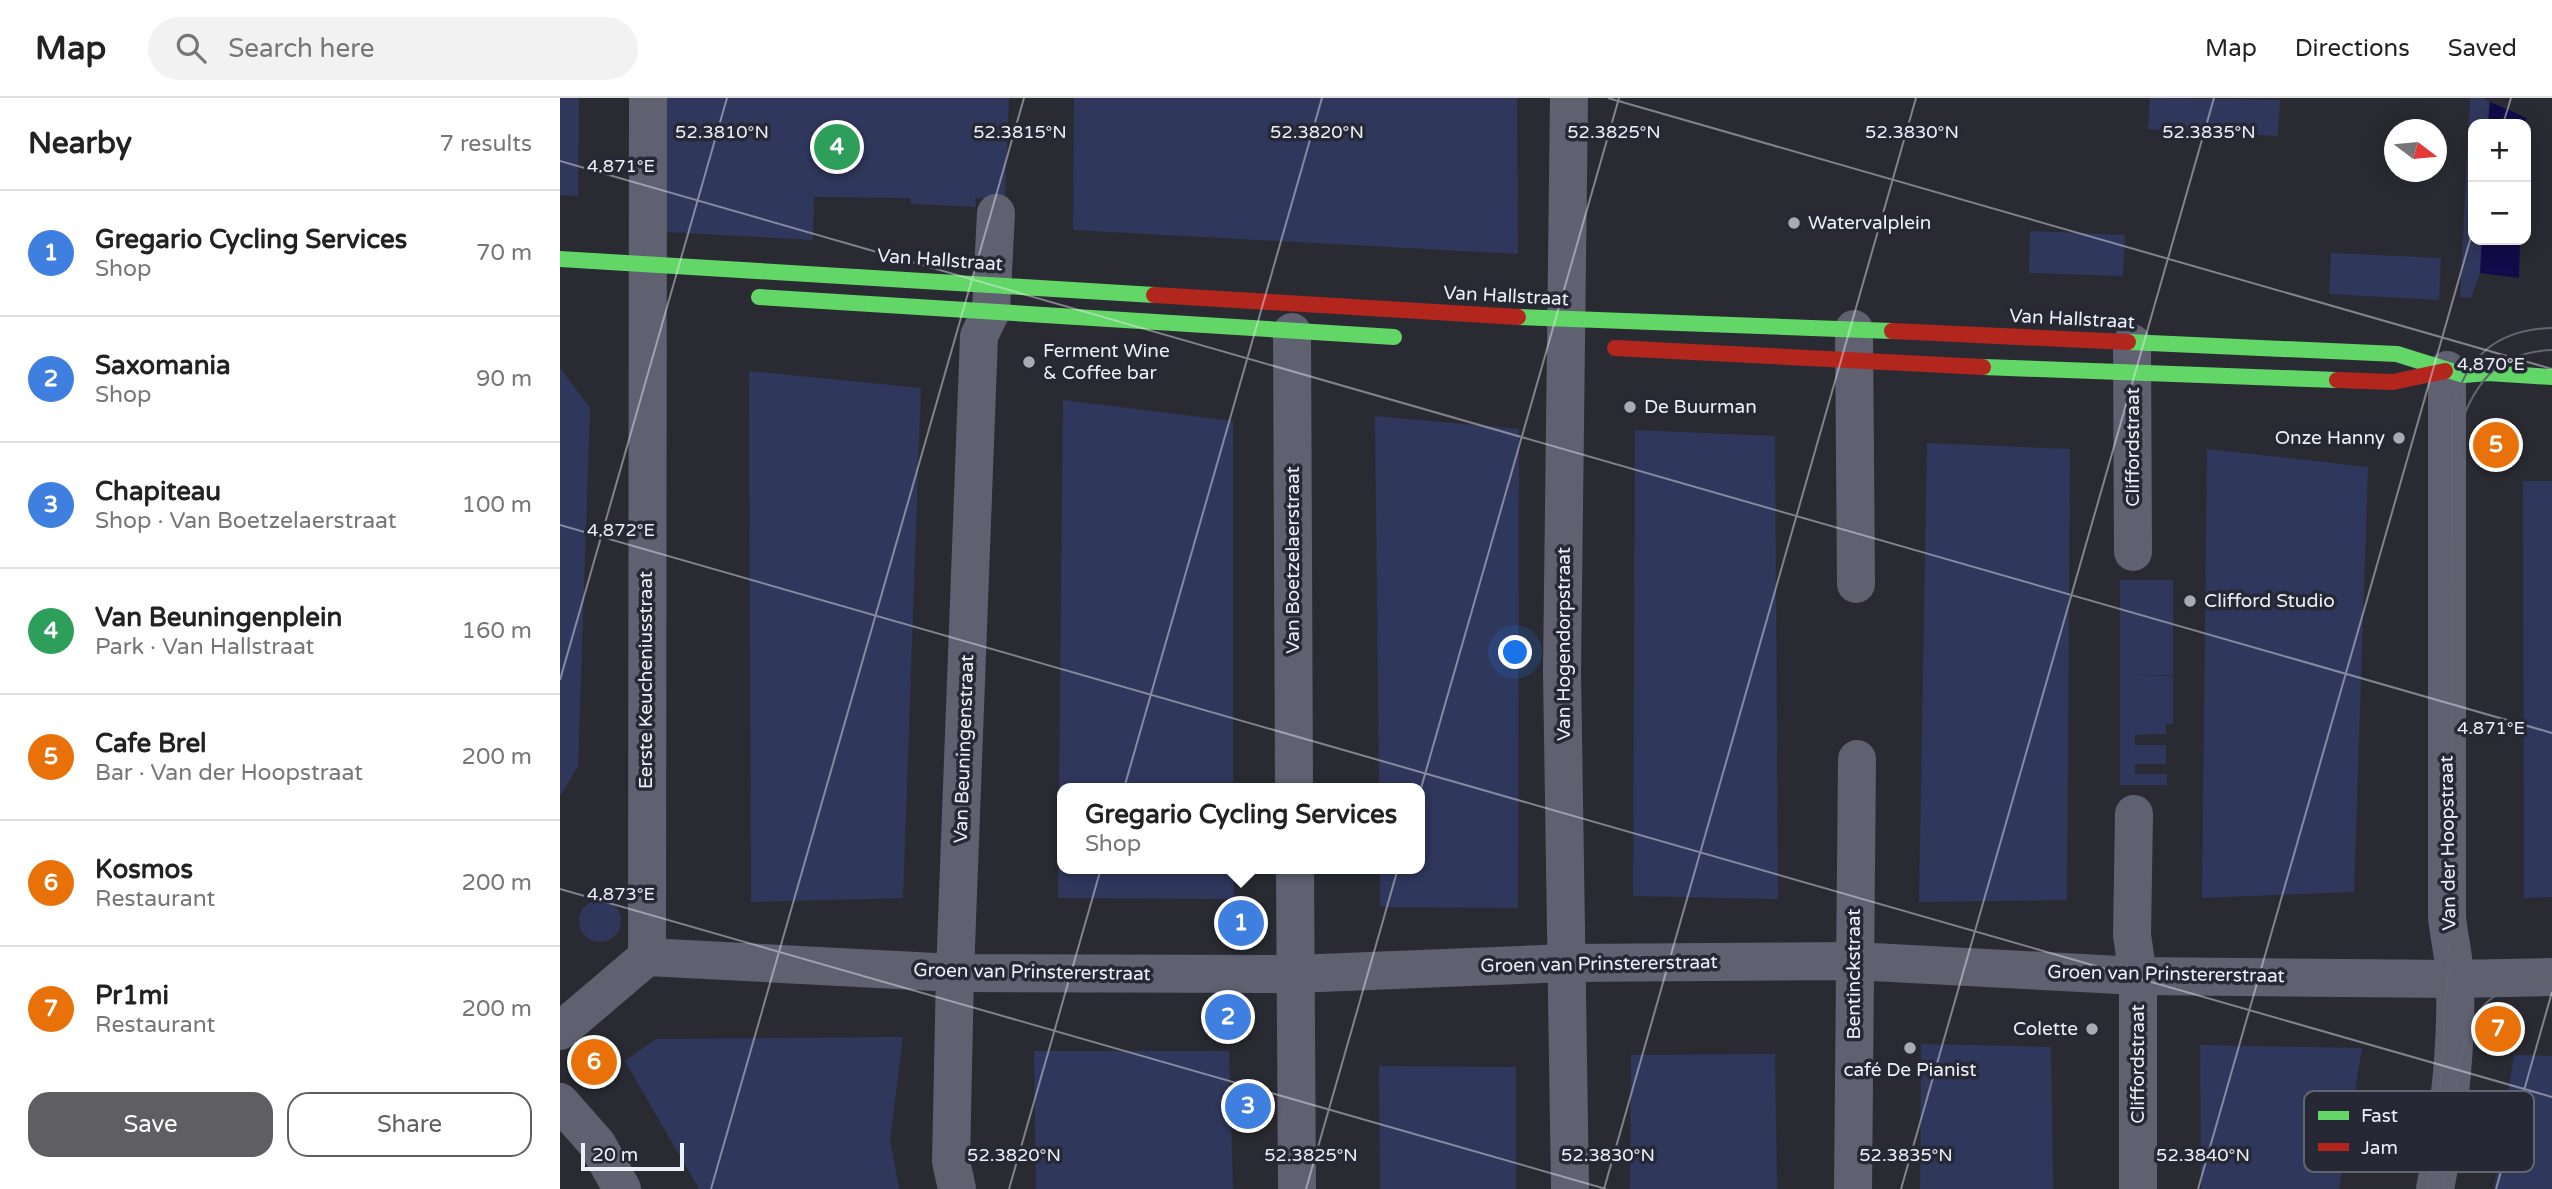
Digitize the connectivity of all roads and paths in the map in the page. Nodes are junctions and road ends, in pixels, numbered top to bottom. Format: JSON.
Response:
{"nodes":[{"id":1,"x":648,"y":98,"type":"edge"},
{"id":2,"x":1569,"y":98,"type":"edge"},
{"id":3,"x":996,"y":213,"type":"dead end"},
{"id":4,"x":560,"y":259,"type":"edge"},
{"id":5,"x":647,"y":283,"type":"junction"},
{"id":6,"x":741,"y":296,"type":"dead end"},
{"id":7,"x":993,"y":298,"type":"junction"},
{"id":8,"x":1292,"y":331,"type":"junction"},
{"id":9,"x":1413,"y":338,"type":"dead end"},
{"id":10,"x":1570,"y":341,"type":"junction"},
{"id":11,"x":1854,"y":345,"type":"junction"},
{"id":12,"x":2132,"y":358,"type":"junction"},
{"id":13,"x":2447,"y":370,"type":"junction"},
{"id":14,"x":2552,"y":377,"type":"edge"},
{"id":15,"x":2133,"y":552,"type":"dead end"},
{"id":16,"x":1856,"y":584,"type":"dead end"},
{"id":17,"x":1857,"y":759,"type":"dead end"},
{"id":18,"x":1294,"y":783,"type":"edge"},
{"id":19,"x":2134,"y":814,"type":"dead end"},
{"id":20,"x":1295,"y":874,"type":"edge"},
{"id":21,"x":646,"y":957,"type":"junction"},
{"id":22,"x":1854,"y":961,"type":"junction"},
{"id":23,"x":1568,"y":963,"type":"junction"},
{"id":24,"x":955,"y":973,"type":"junction"},
{"id":25,"x":1295,"y":974,"type":"junction"},
{"id":26,"x":2138,"y":976,"type":"junction"},
{"id":27,"x":2552,"y":977,"type":"edge"},
{"id":28,"x":2455,"y":979,"type":"junction"},
{"id":29,"x":560,"y":1031,"type":"edge"},
{"id":30,"x":2448,"y":1091,"type":"edge"},
{"id":31,"x":560,"y":1102,"type":"edge"},
{"id":32,"x":622,"y":1189,"type":"edge"},
{"id":33,"x":957,"y":1189,"type":"edge"},
{"id":34,"x":1297,"y":1189,"type":"edge"},
{"id":35,"x":1570,"y":1189,"type":"edge"},
{"id":36,"x":1853,"y":1189,"type":"edge"},
{"id":37,"x":2138,"y":1189,"type":"edge"}],
"edges":[{"from":1,"to":5,"type":"street","name":"Eerste Keucheniusstraat"},
{"from":2,"to":10,"type":"street","name":"Van Hogendorpstraat"},
{"from":3,"to":7,"type":"street","name":"Van Beuningenstraat"},
{"from":4,"to":5,"type":"street","name":"Van Hallstraat"},
{"from":5,"to":7,"type":"street","name":"Van Hallstraat"},
{"from":5,"to":21,"type":"street","name":"Eerste Keucheniusstraat"},
{"from":6,"to":7,"type":"street"},
{"from":7,"to":8,"type":"street","name":"Van Hallstraat"},
{"from":7,"to":10,"type":"street","name":"Van Hallstraat"},
{"from":7,"to":24,"type":"street","name":"Van Beuningenstraat"},
{"from":8,"to":9,"type":"street","name":"Van Hallstraat"},
{"from":8,"to":18,"type":"street","name":"Van Boetzelaerstraat"},
{"from":10,"to":11,"type":"street","name":"Van Hallstraat"},
{"from":10,"to":11,"type":"street","name":"Van Hallstraat"},
{"from":10,"to":23,"type":"street","name":"Van Hogendorpstraat"},
{"from":11,"to":12,"type":"street","name":"Van Hallstraat"},
{"from":11,"to":12,"type":"street","name":"Van Hallstraat"},
{"from":11,"to":16,"type":"street"},
{"from":12,"to":13,"type":"street","name":"Van Hallstraat"},
{"from":12,"to":13,"type":"street","name":"Van Hallstraat"},
{"from":12,"to":15,"type":"street","name":"Cliffordstraat"},
{"from":13,"to":14,"type":"street","name":"Van Hallstraat"},
{"from":13,"to":28,"type":"street","name":"Van der Hoopstraat"},
{"from":17,"to":22,"type":"street","name":"Bentinckstraat"},
{"from":19,"to":26,"type":"street","name":"Cliffordstraat"},
{"from":20,"to":25,"type":"street"},
{"from":21,"to":24,"type":"street","name":"Groen van Prinstererstraat"},
{"from":21,"to":29,"type":"street"},
{"from":22,"to":23,"type":"street","name":"Groen van Prinstererstraat"},
{"from":22,"to":26,"type":"street","name":"Groen van Prinstererstraat"},
{"from":22,"to":36,"type":"street","name":"Bentinckstraat"},
{"from":23,"to":25,"type":"street","name":"Groen van Prinstererstraat"},
{"from":23,"to":35,"type":"street","name":"Van Hogendorpstraat"},
{"from":24,"to":25,"type":"street","name":"Groen van Prinstererstraat"},
{"from":24,"to":33,"type":"street","name":"Van Beuningenstraat"},
{"from":25,"to":34,"type":"street"},
{"from":26,"to":28,"type":"street","name":"Groen van Prinstererstraat"},
{"from":26,"to":37,"type":"street","name":"Cliffordstraat"},
{"from":27,"to":28,"type":"street","name":"Groen van Prinstererstraat"},
{"from":28,"to":30,"type":"street","name":"Van der Hoopstraat"},
{"from":31,"to":32,"type":"street"}]}
